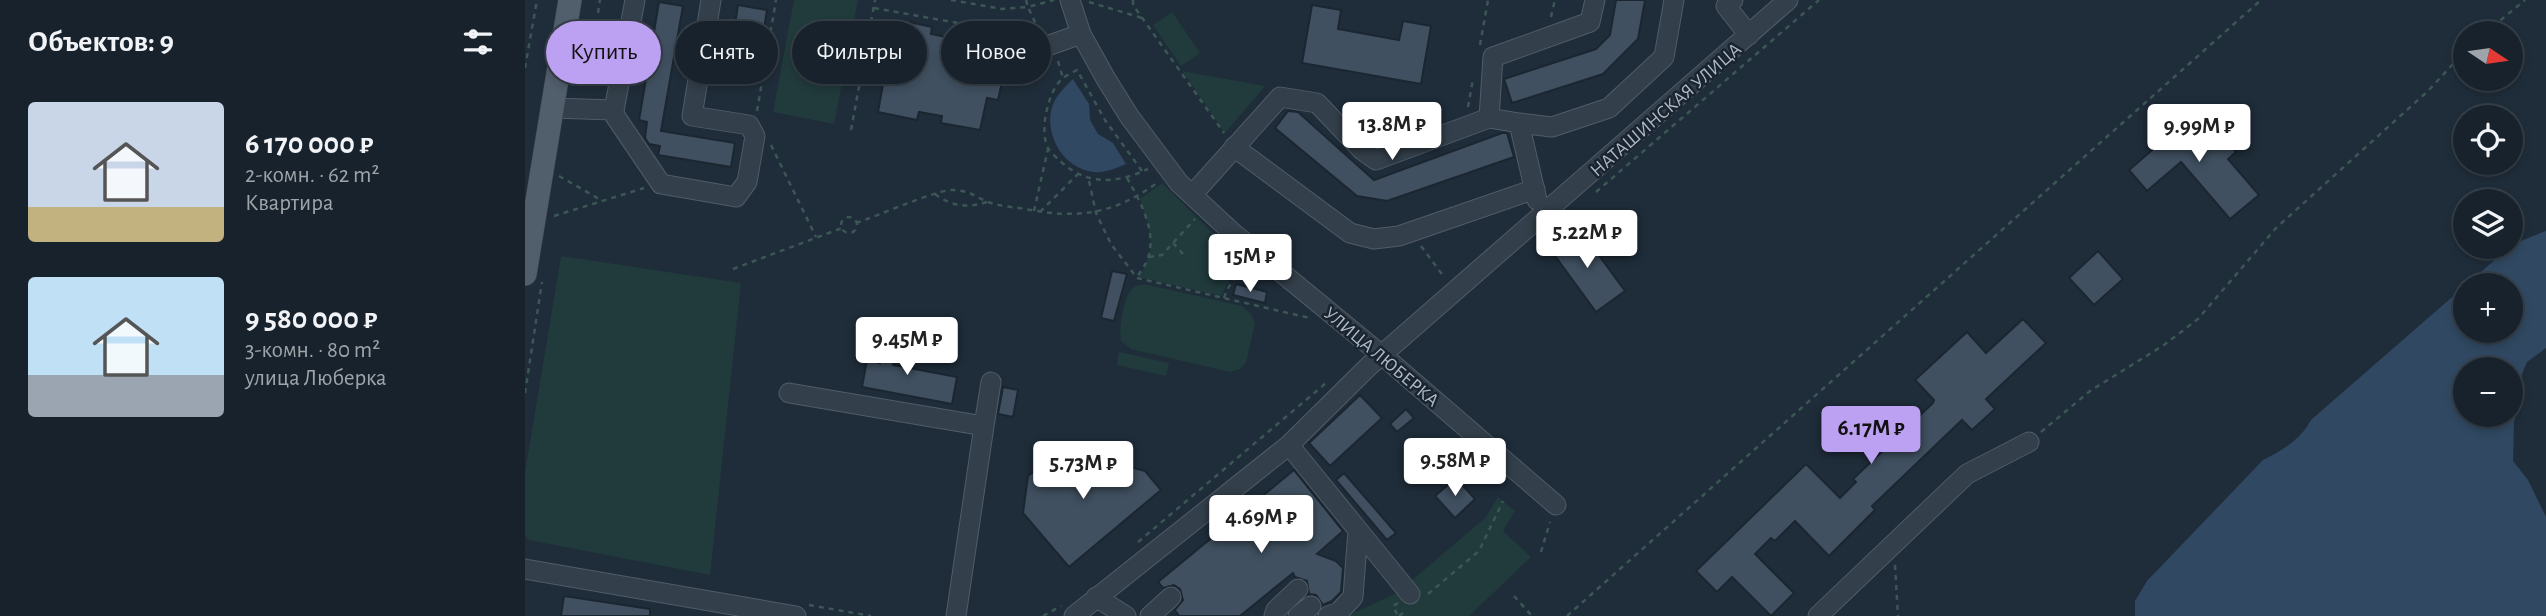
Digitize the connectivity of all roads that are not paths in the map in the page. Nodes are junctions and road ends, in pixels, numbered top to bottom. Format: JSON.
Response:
{"nodes":[{"id":1,"x":570,"y":0,"type":"edge"},
{"id":2,"x":635,"y":0,"type":"edge"},
{"id":3,"x":711,"y":0,"type":"edge"},
{"id":4,"x":1595,"y":0,"type":"edge"},
{"id":5,"x":1674,"y":0,"type":"edge"},
{"id":6,"x":1733,"y":0,"type":"edge"},
{"id":7,"x":1789,"y":0,"type":"edge"},
{"id":8,"x":1066,"y":3,"type":"edge"},
{"id":9,"x":1081,"y":34,"type":"junction"},
{"id":10,"x":1749,"y":35,"type":"junction"},
{"id":11,"x":1051,"y":44,"type":"edge"},
{"id":12,"x":551,"y":108,"type":"junction"},
{"id":13,"x":614,"y":110,"type":"junction"},
{"id":14,"x":1489,"y":118,"type":"junction"},
{"id":15,"x":1519,"y":122,"type":"junction"},
{"id":16,"x":1234,"y":147,"type":"junction"},
{"id":17,"x":1535,"y":189,"type":"junction"},
{"id":18,"x":531,"y":191,"type":"edge"},
{"id":19,"x":1192,"y":195,"type":"junction"},
{"id":20,"x":1545,"y":215,"type":"junction"},
{"id":21,"x":525,"y":274,"type":"edge"},
{"id":22,"x":1382,"y":356,"type":"junction"},
{"id":23,"x":991,"y":382,"type":"dead end"},
{"id":24,"x":789,"y":393,"type":"dead end"},
{"id":25,"x":984,"y":426,"type":"junction"},
{"id":26,"x":2029,"y":442,"type":"road end"},
{"id":27,"x":1289,"y":445,"type":"junction"},
{"id":28,"x":1556,"y":505,"type":"road end"},
{"id":29,"x":1358,"y":530,"type":"junction"},
{"id":30,"x":525,"y":569,"type":"edge"},
{"id":31,"x":1298,"y":589,"type":"dead end"},
{"id":32,"x":1096,"y":597,"type":"junction"},
{"id":33,"x":1171,"y":597,"type":"dead end"},
{"id":34,"x":1414,"y":600,"type":"road end"},
{"id":35,"x":1069,"y":610,"type":"edge"},
{"id":36,"x":1312,"y":613,"type":"edge"},
{"id":37,"x":796,"y":616,"type":"edge"},
{"id":38,"x":956,"y":616,"type":"edge"},
{"id":39,"x":1126,"y":616,"type":"edge"},
{"id":40,"x":1150,"y":616,"type":"edge"},
{"id":41,"x":1274,"y":616,"type":"edge"},
{"id":42,"x":1818,"y":616,"type":"edge"}],
"edges":[{"from":1,"to":12,"type":"main road"},
{"from":2,"to":13,"type":"street"},
{"from":3,"to":13,"type":"street"},
{"from":4,"to":14,"type":"street"},
{"from":5,"to":15,"type":"street"},
{"from":6,"to":10,"type":"street"},
{"from":7,"to":10,"type":"street","name":"НАТАШИНСКАЯ УЛИЦА"},
{"from":8,"to":9,"type":"street","name":"УЛИЦА ЛЮБЕРКА"},
{"from":9,"to":11,"type":"street"},
{"from":9,"to":19,"type":"street","name":"УЛИЦА ЛЮБЕРКА"},
{"from":10,"to":20,"type":"street","name":"НАТАШИНСКАЯ УЛИЦА"},
{"from":12,"to":13,"type":"street"},
{"from":12,"to":18,"type":"main road"},
{"from":14,"to":15,"type":"street"},
{"from":14,"to":16,"type":"street"},
{"from":15,"to":17,"type":"street"},
{"from":16,"to":17,"type":"street"},
{"from":16,"to":19,"type":"street"},
{"from":17,"to":20,"type":"street"},
{"from":18,"to":21,"type":"main road"},
{"from":19,"to":22,"type":"street","name":"УЛИЦА ЛЮБЕРКА"},
{"from":20,"to":22,"type":"street","name":"НАТАШИНСКАЯ УЛИЦА"},
{"from":22,"to":27,"type":"street","name":"НАТАШИНСКАЯ УЛИЦА"},
{"from":22,"to":28,"type":"street","name":"УЛИЦА ЛЮБЕРКА"},
{"from":23,"to":25,"type":"street"},
{"from":24,"to":25,"type":"street"},
{"from":25,"to":38,"type":"street"},
{"from":26,"to":42,"type":"street"},
{"from":27,"to":29,"type":"street"},
{"from":27,"to":32,"type":"street","name":"НАТАШИНСКАЯ УЛИЦА"},
{"from":29,"to":34,"type":"street"},
{"from":29,"to":36,"type":"street"},
{"from":30,"to":37,"type":"street"},
{"from":31,"to":41,"type":"street"},
{"from":32,"to":35,"type":"street","name":"НАТАШИНСКАЯ УЛИЦА"},
{"from":32,"to":39,"type":"street"},
{"from":33,"to":40,"type":"street"}]}
